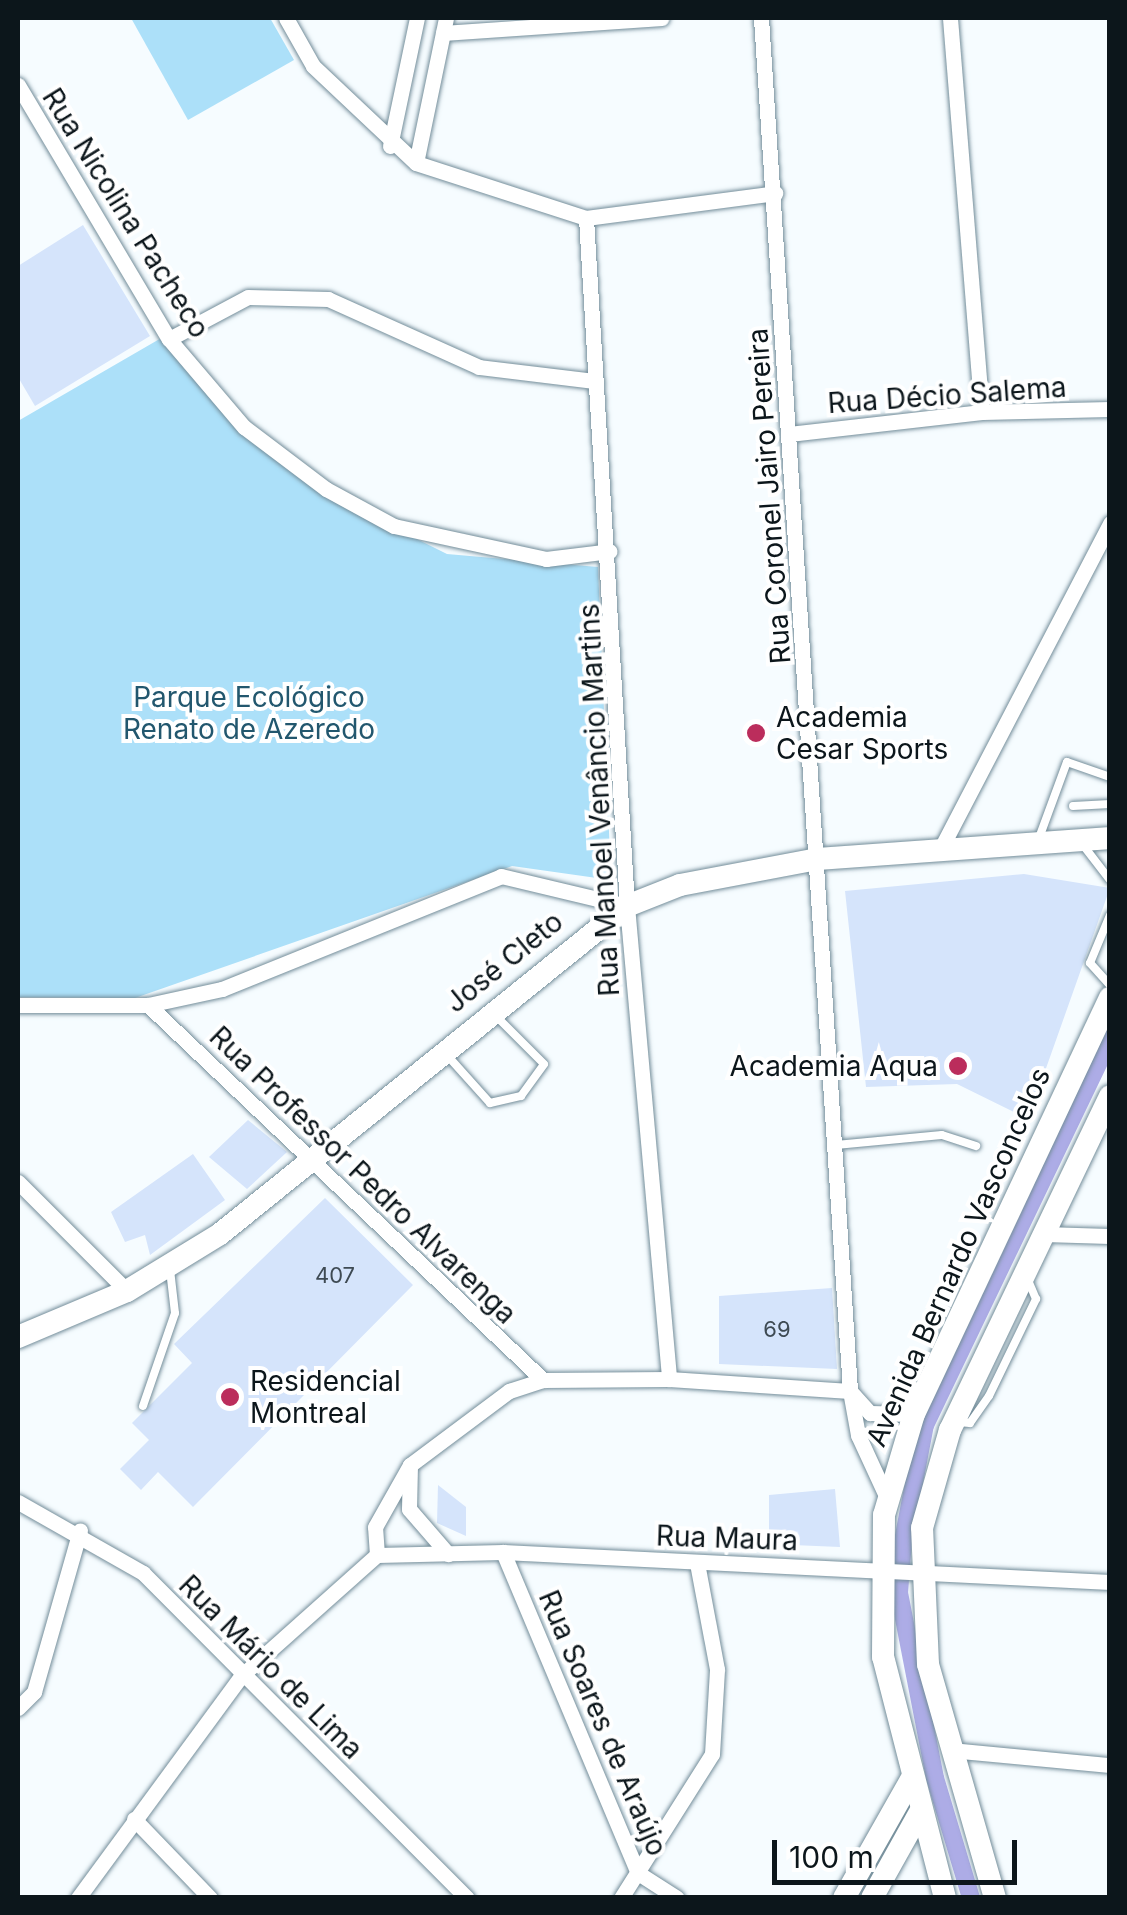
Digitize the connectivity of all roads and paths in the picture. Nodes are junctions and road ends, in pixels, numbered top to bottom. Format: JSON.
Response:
{"nodes":[{"id":1,"x":286,"y":18,"type":"edge"},
{"id":2,"x":417,"y":18,"type":"edge"},
{"id":3,"x":661,"y":18,"type":"edge"},
{"id":4,"x":761,"y":18,"type":"edge"},
{"id":5,"x":950,"y":18,"type":"edge"},
{"id":6,"x":444,"y":25,"type":"edge"},
{"id":7,"x":18,"y":85,"type":"edge"},
{"id":8,"x":32,"y":109,"type":"junction"},
{"id":9,"x":18,"y":119,"type":"edge"},
{"id":10,"x":390,"y":146,"type":"junction"},
{"id":11,"x":416,"y":163,"type":"junction"},
{"id":12,"x":776,"y":194,"type":"junction"},
{"id":13,"x":586,"y":218,"type":"junction"},
{"id":14,"x":169,"y":339,"type":"junction"},
{"id":15,"x":595,"y":381,"type":"junction"},
{"id":16,"x":1110,"y":409,"type":"edge"},
{"id":17,"x":982,"y":412,"type":"junction"},
{"id":18,"x":789,"y":434,"type":"junction"},
{"id":19,"x":1110,"y":523,"type":"edge"},
{"id":20,"x":610,"y":551,"type":"junction"},
{"id":21,"x":1110,"y":777,"type":"edge"},
{"id":22,"x":1110,"y":804,"type":"edge"},
{"id":23,"x":1073,"y":806,"type":"dead end"},
{"id":24,"x":1110,"y":838,"type":"edge"},
{"id":25,"x":1080,"y":840,"type":"junction"},
{"id":26,"x":1038,"y":843,"type":"junction"},
{"id":27,"x":940,"y":850,"type":"junction"},
{"id":28,"x":818,"y":858,"type":"junction"},
{"id":29,"x":1110,"y":880,"type":"edge"},
{"id":30,"x":627,"y":906,"type":"junction"},
{"id":31,"x":1110,"y":915,"type":"edge"},
{"id":32,"x":1110,"y":985,"type":"edge"},
{"id":33,"x":1110,"y":998,"type":"edge"},
{"id":34,"x":18,"y":1005,"type":"edge"},
{"id":35,"x":148,"y":1005,"type":"junction"},
{"id":36,"x":490,"y":1010,"type":"junction"},
{"id":37,"x":443,"y":1050,"type":"junction"},
{"id":38,"x":1110,"y":1096,"type":"edge"},
{"id":39,"x":836,"y":1145,"type":"junction"},
{"id":40,"x":976,"y":1146,"type":"dead end"},
{"id":41,"x":310,"y":1161,"type":"junction"},
{"id":42,"x":18,"y":1182,"type":"edge"},
{"id":43,"x":1043,"y":1234,"type":"junction"},
{"id":44,"x":1110,"y":1236,"type":"edge"},
{"id":45,"x":169,"y":1266,"type":"junction"},
{"id":46,"x":128,"y":1291,"type":"junction"},
{"id":47,"x":18,"y":1337,"type":"edge"},
{"id":48,"x":543,"y":1380,"type":"junction"},
{"id":49,"x":669,"y":1380,"type":"junction"},
{"id":50,"x":850,"y":1392,"type":"junction"},
{"id":51,"x":144,"y":1406,"type":"dead end"},
{"id":52,"x":914,"y":1414,"type":"junction"},
{"id":53,"x":410,"y":1465,"type":"junction"},
{"id":54,"x":888,"y":1498,"type":"junction"},
{"id":55,"x":18,"y":1502,"type":"edge"},
{"id":56,"x":80,"y":1530,"type":"junction"},
{"id":57,"x":503,"y":1552,"type":"junction"},
{"id":58,"x":448,"y":1554,"type":"junction"},
{"id":59,"x":377,"y":1555,"type":"junction"},
{"id":60,"x":696,"y":1563,"type":"junction"},
{"id":61,"x":879,"y":1568,"type":"junction"},
{"id":62,"x":919,"y":1570,"type":"junction"},
{"id":63,"x":1110,"y":1582,"type":"edge"},
{"id":64,"x":241,"y":1676,"type":"junction"},
{"id":65,"x":18,"y":1708,"type":"edge"},
{"id":66,"x":950,"y":1750,"type":"junction"},
{"id":67,"x":1110,"y":1765,"type":"edge"},
{"id":68,"x":912,"y":1778,"type":"junction"},
{"id":69,"x":920,"y":1812,"type":"junction"},
{"id":70,"x":134,"y":1819,"type":"junction"},
{"id":71,"x":638,"y":1873,"type":"junction"},
{"id":72,"x":78,"y":1898,"type":"edge"},
{"id":73,"x":210,"y":1898,"type":"edge"},
{"id":74,"x":468,"y":1898,"type":"edge"},
{"id":75,"x":621,"y":1898,"type":"edge"},
{"id":76,"x":677,"y":1898,"type":"edge"},
{"id":77,"x":844,"y":1898,"type":"edge"},
{"id":78,"x":872,"y":1898,"type":"edge"},
{"id":79,"x":946,"y":1898,"type":"edge"},
{"id":80,"x":995,"y":1898,"type":"edge"}],
"edges":[{"from":1,"to":10,"type":"street"},
{"from":2,"to":10,"type":"street"},
{"from":3,"to":6,"type":"street"},
{"from":4,"to":12,"type":"street","name":"Rua Coronel Jairo Pereira"},
{"from":5,"to":17,"type":"street"},
{"from":6,"to":11,"type":"street"},
{"from":7,"to":8,"type":"street","name":"Rua Nicolina Pacheco"},
{"from":8,"to":9,"type":"street"},
{"from":8,"to":14,"type":"street","name":"Rua Nicolina Pacheco"},
{"from":10,"to":11,"type":"street"},
{"from":11,"to":13,"type":"street"},
{"from":12,"to":13,"type":"street"},
{"from":12,"to":18,"type":"street","name":"Rua Coronel Jairo Pereira"},
{"from":13,"to":15,"type":"street","name":"Rua Manoel Venâncio Martins"},
{"from":14,"to":15,"type":"street"},
{"from":14,"to":20,"type":"street","name":"Rua Nicolina Pacheco"},
{"from":15,"to":20,"type":"street","name":"Rua Manoel Venâncio Martins"},
{"from":16,"to":17,"type":"street","name":"Rua Décio Salema"},
{"from":17,"to":18,"type":"street","name":"Rua Décio Salema"},
{"from":18,"to":28,"type":"street","name":"Rua Coronel Jairo Pereira"},
{"from":19,"to":27,"type":"street"},
{"from":20,"to":30,"type":"street","name":"Rua Manoel Venâncio Martins"},
{"from":21,"to":26,"type":"lane"},
{"from":22,"to":23,"type":"lane"},
{"from":24,"to":25,"type":"main road","name":"José Cleto"},
{"from":25,"to":26,"type":"main road","name":"José Cleto"},
{"from":25,"to":29,"type":"lane"},
{"from":26,"to":27,"type":"main road","name":"José Cleto"},
{"from":27,"to":28,"type":"main road","name":"José Cleto"},
{"from":28,"to":30,"type":"main road","name":"José Cleto"},
{"from":28,"to":39,"type":"street","name":"Rua Coronel Jairo Pereira"},
{"from":30,"to":35,"type":"street"},
{"from":30,"to":36,"type":"main road","name":"José Cleto"},
{"from":30,"to":49,"type":"street","name":"Rua Manoel Venâncio Martins"},
{"from":31,"to":32,"type":"lane"},
{"from":33,"to":52,"type":"main road","name":"Avenida Bernardo Vasconcelos"},
{"from":34,"to":35,"type":"street"},
{"from":35,"to":41,"type":"street","name":"Rua Professor Pedro Alvarenga"},
{"from":36,"to":37,"type":"main road","name":"José Cleto"},
{"from":36,"to":37,"type":"lane"},
{"from":37,"to":41,"type":"main road","name":"José Cleto"},
{"from":38,"to":43,"type":"main road"},
{"from":39,"to":40,"type":"lane"},
{"from":39,"to":50,"type":"street","name":"Rua Coronel Jairo Pereira"},
{"from":41,"to":45,"type":"main road","name":"José Cleto"},
{"from":41,"to":48,"type":"street","name":"Rua Professor Pedro Alvarenga"},
{"from":42,"to":46,"type":"street"},
{"from":43,"to":44,"type":"street"},
{"from":43,"to":62,"type":"main road"},
{"from":45,"to":46,"type":"main road","name":"José Cleto"},
{"from":45,"to":51,"type":"lane"},
{"from":46,"to":47,"type":"main road","name":"José Cleto"},
{"from":48,"to":49,"type":"street"},
{"from":48,"to":53,"type":"street"},
{"from":49,"to":50,"type":"street"},
{"from":50,"to":52,"type":"street"},
{"from":50,"to":54,"type":"street","name":"Rua Coronel Jairo Pereira"},
{"from":52,"to":54,"type":"main road","name":"Avenida Bernardo Vasconcelos"},
{"from":53,"to":58,"type":"street"},
{"from":53,"to":59,"type":"street"},
{"from":54,"to":61,"type":"main road","name":"Avenida Bernardo Vasconcelos"},
{"from":55,"to":56,"type":"street","name":"Rua Mário de Lima"},
{"from":56,"to":64,"type":"street","name":"Rua Mário de Lima"},
{"from":56,"to":65,"type":"street"},
{"from":57,"to":58,"type":"street","name":"Rua Maura"},
{"from":57,"to":60,"type":"street","name":"Rua Maura"},
{"from":57,"to":71,"type":"street","name":"Rua Soares de Araújo"},
{"from":58,"to":59,"type":"street","name":"Rua Maura"},
{"from":59,"to":64,"type":"street"},
{"from":60,"to":61,"type":"street","name":"Rua Maura"},
{"from":60,"to":71,"type":"street"},
{"from":61,"to":62,"type":"street","name":"Rua Maura"},
{"from":61,"to":68,"type":"main road","name":"Avenida Bernardo Vasconcelos"},
{"from":62,"to":63,"type":"street","name":"Rua Maura"},
{"from":62,"to":66,"type":"main road"},
{"from":64,"to":70,"type":"street"},
{"from":64,"to":74,"type":"street","name":"Rua Mário de Lima"},
{"from":66,"to":67,"type":"street"},
{"from":66,"to":80,"type":"main road"},
{"from":68,"to":69,"type":"main road","name":"Avenida Bernardo Vasconcelos"},
{"from":68,"to":77,"type":"main road"},
{"from":69,"to":78,"type":"main road"},
{"from":69,"to":79,"type":"main road","name":"Avenida Bernardo Vasconcelos"},
{"from":70,"to":72,"type":"street"},
{"from":70,"to":73,"type":"street"},
{"from":71,"to":75,"type":"street"},
{"from":71,"to":76,"type":"street","name":"Rua Soares de Araújo"}]}
